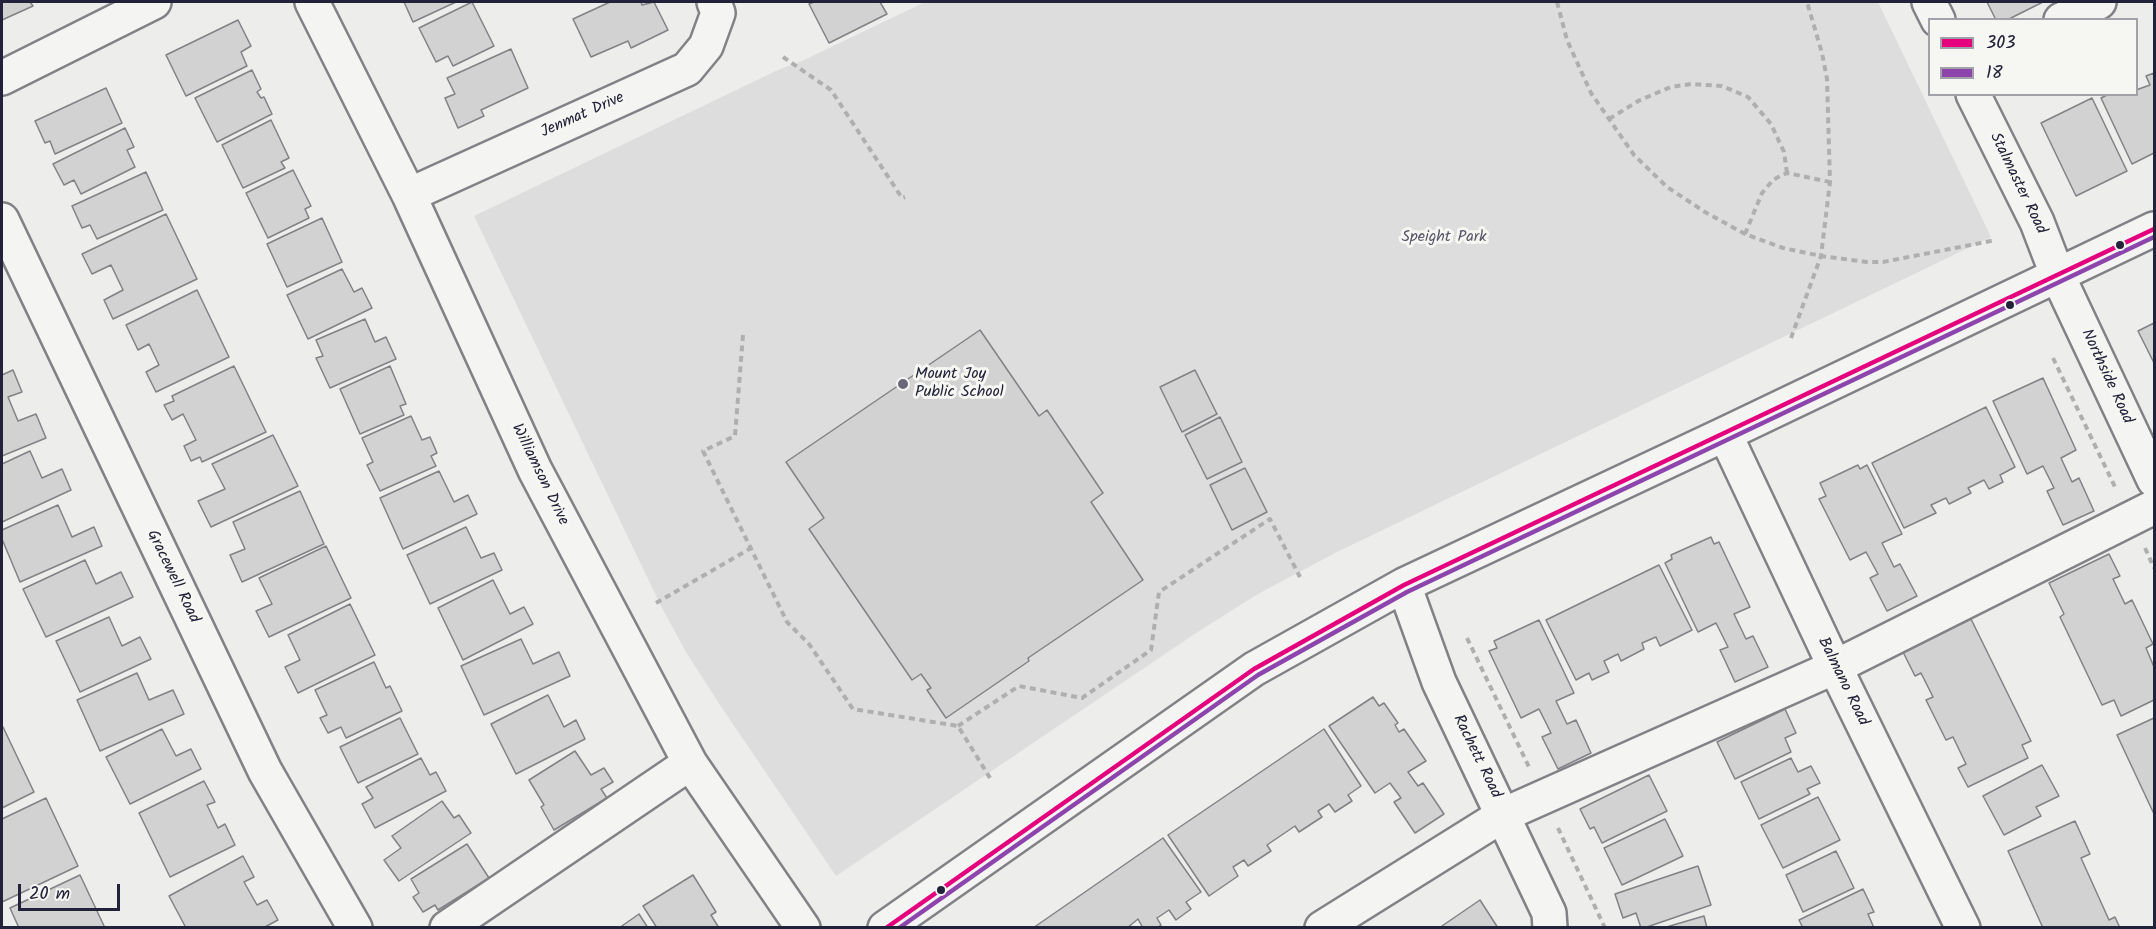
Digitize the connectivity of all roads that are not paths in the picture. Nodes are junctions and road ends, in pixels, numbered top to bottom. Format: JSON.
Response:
{"nodes":[{"id":1,"x":154,"y":2,"type":"edge"},
{"id":2,"x":312,"y":2,"type":"edge"},
{"id":3,"x":714,"y":2,"type":"edge"},
{"id":4,"x":1929,"y":2,"type":"edge"},
{"id":5,"x":2099,"y":2,"type":"edge"},
{"id":6,"x":1937,"y":18,"type":"edge"},
{"id":7,"x":2065,"y":18,"type":"edge"},
{"id":8,"x":2,"y":78,"type":"edge"},
{"id":9,"x":1974,"y":96,"type":"edge"},
{"id":10,"x":409,"y":195,"type":"junction"},
{"id":11,"x":2,"y":220,"type":"edge"},
{"id":12,"x":2154,"y":229,"type":"edge"},
{"id":13,"x":2057,"y":274,"type":"junction"},
{"id":14,"x":1725,"y":434,"type":"junction"},
{"id":15,"x":2154,"y":480,"type":"edge"},
{"id":16,"x":2143,"y":513,"type":"edge"},
{"id":17,"x":1404,"y":585,"type":"junction"},
{"id":18,"x":1834,"y":667,"type":"junction"},
{"id":19,"x":690,"y":763,"type":"junction"},
{"id":20,"x":1503,"y":815,"type":"junction"},
{"id":21,"x":356,"y":927,"type":"edge"},
{"id":22,"x":447,"y":927,"type":"edge"},
{"id":23,"x":803,"y":927,"type":"edge"},
{"id":24,"x":885,"y":927,"type":"edge"},
{"id":25,"x":1322,"y":927,"type":"edge"},
{"id":26,"x":1550,"y":927,"type":"edge"},
{"id":27,"x":1963,"y":927,"type":"edge"}],
"edges":[{"from":1,"to":8,"type":"street"},
{"from":2,"to":10,"type":"street","name":"Williamson Drive"},
{"from":3,"to":10,"type":"street","name":"Jenmat Drive"},
{"from":4,"to":6,"type":"street"},
{"from":5,"to":7,"type":"street"},
{"from":9,"to":13,"type":"street","name":"Stalmaster Road"},
{"from":10,"to":19,"type":"street","name":"Williamson Drive"},
{"from":11,"to":21,"type":"street","name":"Gracewell Road"},
{"from":12,"to":13,"type":"street"},
{"from":13,"to":14,"type":"street"},
{"from":13,"to":15,"type":"street","name":"Northside Road"},
{"from":14,"to":17,"type":"street"},
{"from":14,"to":18,"type":"street","name":"Balmano Road"},
{"from":16,"to":18,"type":"street"},
{"from":17,"to":20,"type":"street","name":"Rachett Road"},
{"from":17,"to":24,"type":"street"},
{"from":18,"to":20,"type":"street"},
{"from":18,"to":27,"type":"street","name":"Balmano Road"},
{"from":19,"to":22,"type":"street"},
{"from":19,"to":23,"type":"street","name":"Williamson Drive"},
{"from":20,"to":25,"type":"street"},
{"from":20,"to":26,"type":"street","name":"Rachett Road"}]}
